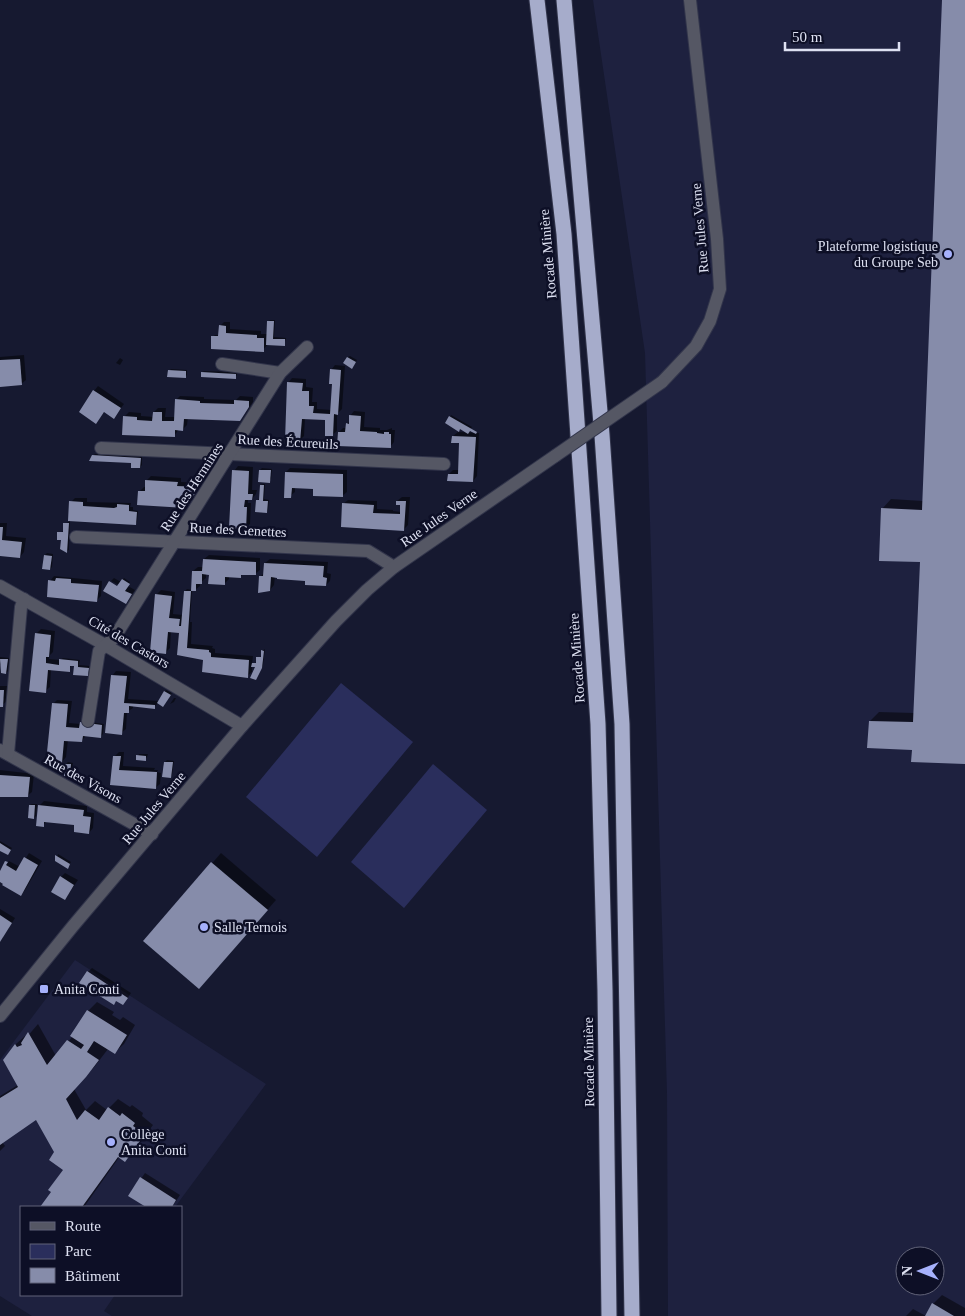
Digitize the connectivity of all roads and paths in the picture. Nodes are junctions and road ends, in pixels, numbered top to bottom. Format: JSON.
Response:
{"nodes":[{"id":1,"x":537,"y":0,"type":"edge"},
{"id":2,"x":564,"y":0,"type":"edge"},
{"id":3,"x":690,"y":0,"type":"edge"},
{"id":4,"x":307,"y":347,"type":"dead end"},
{"id":5,"x":222,"y":364,"type":"dead end"},
{"id":6,"x":280,"y":373,"type":"junction"},
{"id":7,"x":101,"y":448,"type":"dead end"},
{"id":8,"x":231,"y":454,"type":"junction"},
{"id":9,"x":444,"y":464,"type":"dead end"},
{"id":10,"x":76,"y":536,"type":"dead end"},
{"id":11,"x":174,"y":542,"type":"junction"},
{"id":12,"x":394,"y":567,"type":"junction"},
{"id":13,"x":0,"y":586,"type":"edge"},
{"id":14,"x":24,"y":599,"type":"junction"},
{"id":15,"x":105,"y":645,"type":"junction"},
{"id":16,"x":88,"y":721,"type":"dead end"},
{"id":17,"x":242,"y":726,"type":"junction"},
{"id":18,"x":4,"y":752,"type":"edge"},
{"id":19,"x":152,"y":834,"type":"junction"},
{"id":20,"x":0,"y":1016,"type":"edge"},
{"id":21,"x":609,"y":1316,"type":"edge"},
{"id":22,"x":632,"y":1316,"type":"edge"}],
"edges":[{"from":1,"to":21,"type":"highway","name":"Rocade Minière"},
{"from":2,"to":22,"type":"highway"},
{"from":3,"to":12,"type":"street","name":"Rue Jules Verne","bridge":true},
{"from":4,"to":6,"type":"street","name":"Rue des Hermines"},
{"from":5,"to":6,"type":"street"},
{"from":6,"to":8,"type":"street","name":"Rue des Hermines"},
{"from":7,"to":8,"type":"street","name":"Rue des Écureuils"},
{"from":8,"to":9,"type":"street","name":"Rue des Écureuils"},
{"from":8,"to":11,"type":"street","name":"Rue des Hermines"},
{"from":10,"to":11,"type":"street","name":"Rue des Genettes"},
{"from":11,"to":12,"type":"street","name":"Rue des Genettes"},
{"from":11,"to":15,"type":"street","name":"Rue des Hermines"},
{"from":12,"to":17,"type":"street","name":"Rue Jules Verne"},
{"from":13,"to":14,"type":"street","name":"Cité des Castors"},
{"from":14,"to":15,"type":"street","name":"Cité des Castors"},
{"from":14,"to":18,"type":"street"},
{"from":15,"to":16,"type":"street"},
{"from":15,"to":17,"type":"street","name":"Cité des Castors"},
{"from":17,"to":19,"type":"street","name":"Rue Jules Verne"},
{"from":18,"to":19,"type":"street","name":"Rue des Visons"},
{"from":19,"to":20,"type":"street","name":"Rue Jules Verne"}]}
